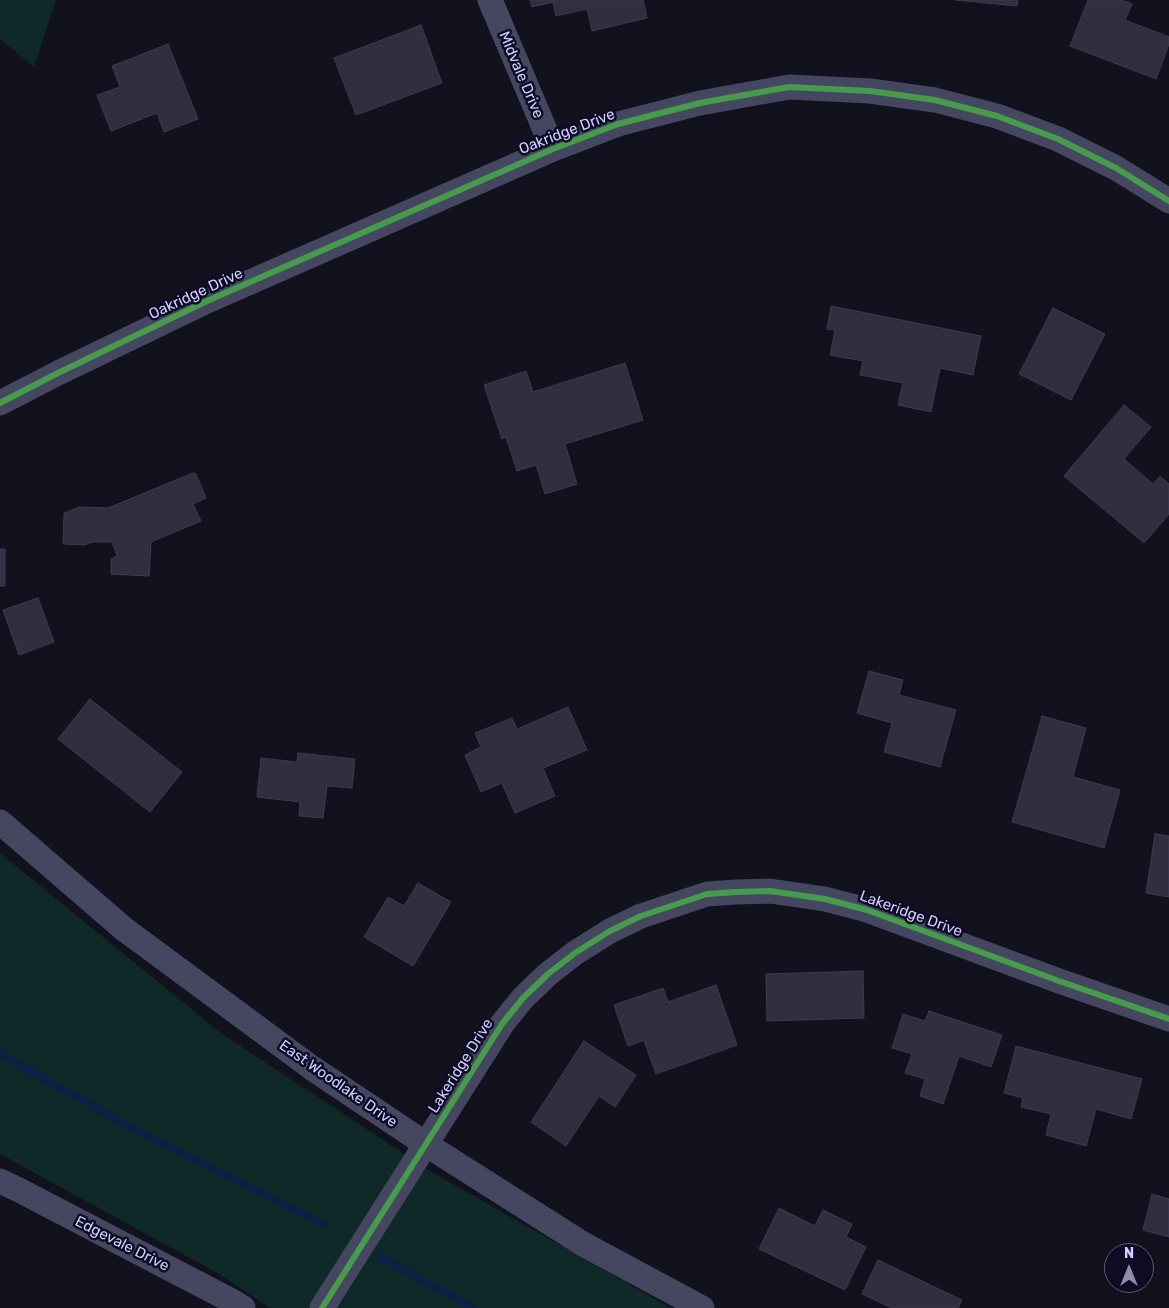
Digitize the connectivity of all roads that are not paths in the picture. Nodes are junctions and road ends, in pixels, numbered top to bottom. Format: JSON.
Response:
{"nodes":[{"id":1,"x":490,"y":0,"type":"edge"},
{"id":2,"x":552,"y":149,"type":"junction"},
{"id":3,"x":1169,"y":202,"type":"edge"},
{"id":4,"x":0,"y":403,"type":"edge"},
{"id":5,"x":0,"y":822,"type":"edge"},
{"id":6,"x":1169,"y":1020,"type":"edge"},
{"id":7,"x":426,"y":1145,"type":"junction"},
{"id":8,"x":0,"y":1181,"type":"edge"},
{"id":9,"x":243,"y":1308,"type":"edge"},
{"id":10,"x":322,"y":1308,"type":"edge"},
{"id":11,"x":702,"y":1308,"type":"edge"}],
"edges":[{"from":1,"to":2,"type":"street","name":"Midvale Drive"},
{"from":2,"to":3,"type":"street","name":"Oakridge Drive"},
{"from":2,"to":4,"type":"street","name":"Oakridge Drive"},
{"from":5,"to":7,"type":"street","name":"East Woodlake Drive"},
{"from":6,"to":7,"type":"street","name":"Lakeridge Drive"},
{"from":7,"to":10,"type":"street","name":"Lakeridge Drive"},
{"from":7,"to":11,"type":"street","name":"East Woodlake Drive"},
{"from":8,"to":9,"type":"street","name":"Edgevale Drive"}]}
